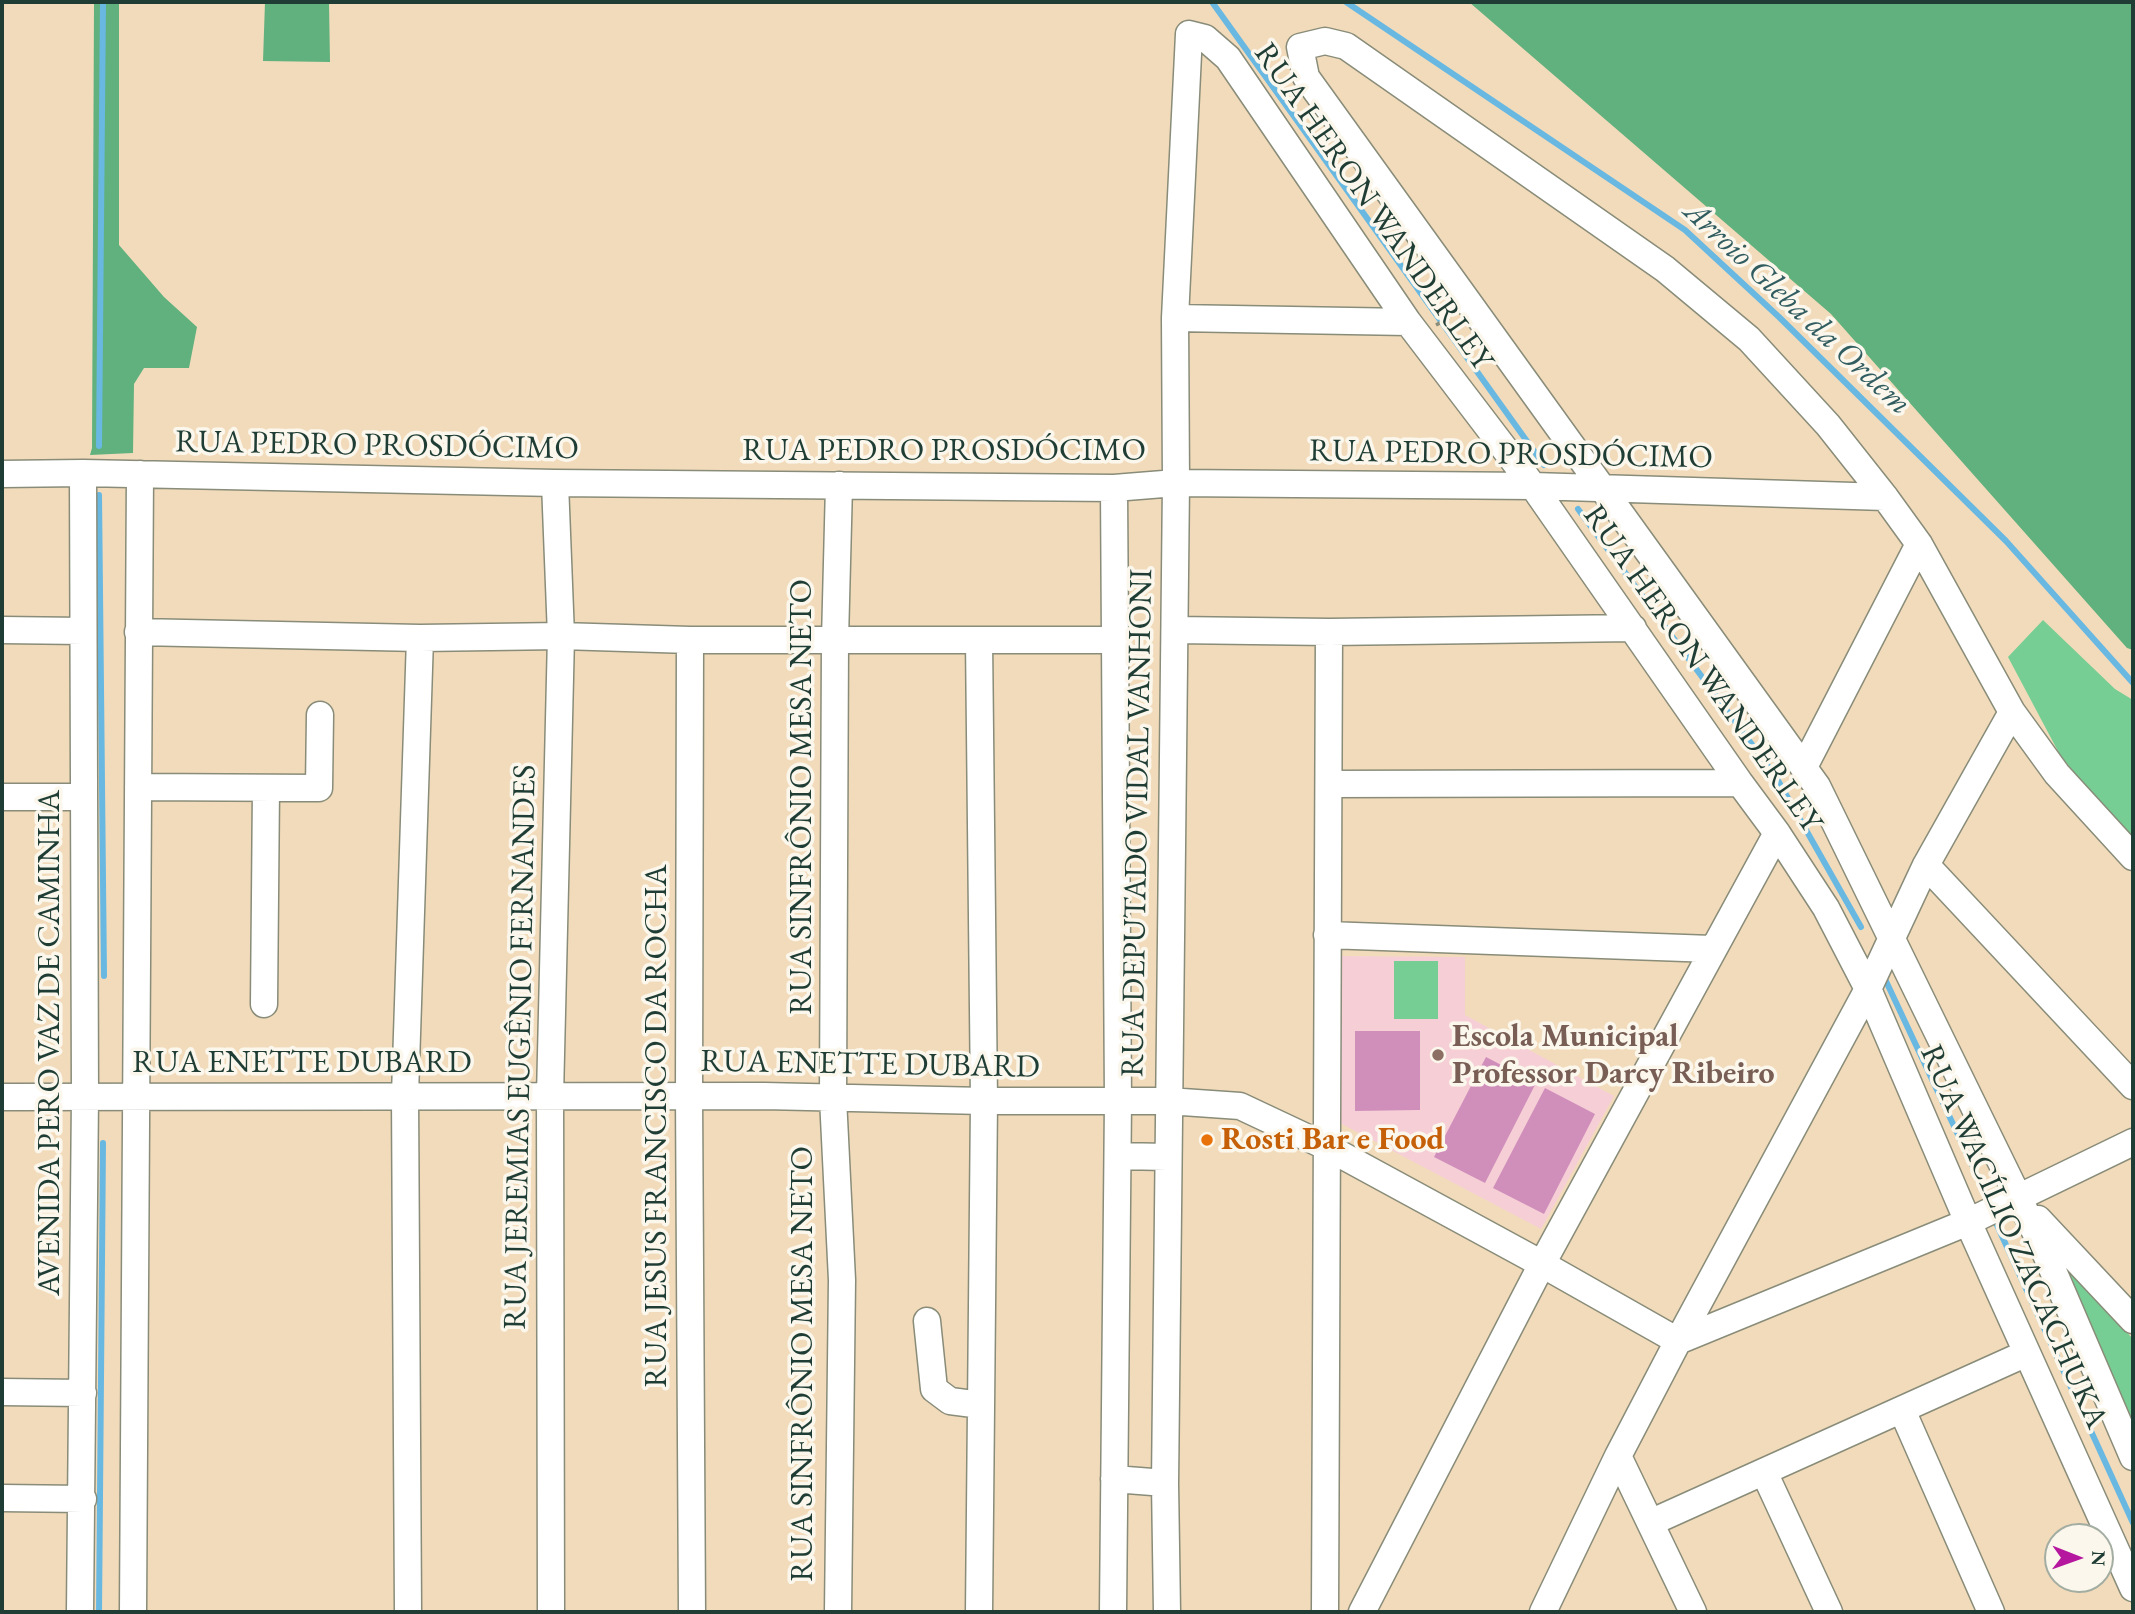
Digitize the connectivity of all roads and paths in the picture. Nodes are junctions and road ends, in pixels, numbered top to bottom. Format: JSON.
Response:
{"nodes":[{"id":1,"x":1189,"y":34,"type":"joint"},
{"id":2,"x":1460,"y":313,"type":"dead end"},
{"id":3,"x":1175,"y":318,"type":"junction"},
{"id":4,"x":1416,"y":326,"type":"junction"},
{"id":5,"x":83,"y":473,"type":"junction"},
{"id":6,"x":2,"y":474,"type":"edge"},
{"id":7,"x":140,"y":474,"type":"junction"},
{"id":8,"x":555,"y":483,"type":"junction"},
{"id":9,"x":1176,"y":483,"type":"junction"},
{"id":10,"x":839,"y":485,"type":"junction"},
{"id":11,"x":1533,"y":485,"type":"junction"},
{"id":12,"x":1114,"y":488,"type":"junction"},
{"id":13,"x":1601,"y":488,"type":"junction"},
{"id":14,"x":1885,"y":497,"type":"junction"},
{"id":15,"x":1919,"y":544,"type":"junction"},
{"id":16,"x":1633,"y":628,"type":"junction"},
{"id":17,"x":2,"y":630,"type":"edge"},
{"id":18,"x":1175,"y":630,"type":"junction"},
{"id":19,"x":83,"y":631,"type":"junction"},
{"id":20,"x":138,"y":632,"type":"junction"},
{"id":21,"x":1329,"y":632,"type":"junction"},
{"id":22,"x":561,"y":636,"type":"junction"},
{"id":23,"x":420,"y":638,"type":"junction"},
{"id":24,"x":690,"y":640,"type":"junction"},
{"id":25,"x":835,"y":640,"type":"junction"},
{"id":26,"x":979,"y":640,"type":"junction"},
{"id":27,"x":1115,"y":640,"type":"junction"},
{"id":28,"x":2012,"y":712,"type":"junction"},
{"id":29,"x":320,"y":715,"type":"dead end"},
{"id":30,"x":1804,"y":767,"type":"junction"},
{"id":31,"x":1740,"y":783,"type":"junction"},
{"id":32,"x":1329,"y":784,"type":"junction"},
{"id":33,"x":138,"y":787,"type":"junction"},
{"id":34,"x":265,"y":788,"type":"junction"},
{"id":35,"x":2,"y":797,"type":"edge"},
{"id":36,"x":83,"y":797,"type":"junction"},
{"id":37,"x":1777,"y":833,"type":"junction"},
{"id":38,"x":2133,"y":857,"type":"edge"},
{"id":39,"x":1926,"y":865,"type":"junction"},
{"id":40,"x":1326,"y":935,"type":"junction"},
{"id":41,"x":1892,"y":937,"type":"junction"},
{"id":42,"x":1712,"y":949,"type":"junction"},
{"id":43,"x":1868,"y":989,"type":"junction"},
{"id":44,"x":264,"y":1004,"type":"dead end"},
{"id":45,"x":2133,"y":1086,"type":"edge"},
{"id":46,"x":85,"y":1096,"type":"junction"},
{"id":47,"x":405,"y":1096,"type":"junction"},
{"id":48,"x":550,"y":1096,"type":"junction"},
{"id":49,"x":689,"y":1096,"type":"junction"},
{"id":50,"x":2,"y":1097,"type":"edge"},
{"id":51,"x":137,"y":1098,"type":"junction"},
{"id":52,"x":833,"y":1098,"type":"junction"},
{"id":53,"x":984,"y":1101,"type":"junction"},
{"id":54,"x":1118,"y":1101,"type":"junction"},
{"id":55,"x":1168,"y":1101,"type":"junction"},
{"id":56,"x":2133,"y":1142,"type":"edge"},
{"id":57,"x":1325,"y":1146,"type":"junction"},
{"id":58,"x":1118,"y":1157,"type":"junction"},
{"id":59,"x":1167,"y":1157,"type":"junction"},
{"id":60,"x":2018,"y":1197,"type":"junction"},
{"id":61,"x":1968,"y":1222,"type":"junction"},
{"id":62,"x":1542,"y":1264,"type":"junction"},
{"id":63,"x":2133,"y":1320,"type":"edge"},
{"id":64,"x":927,"y":1321,"type":"dead end"},
{"id":65,"x":1678,"y":1341,"type":"junction"},
{"id":66,"x":2027,"y":1353,"type":"junction"},
{"id":67,"x":2,"y":1392,"type":"edge"},
{"id":68,"x":83,"y":1393,"type":"junction"},
{"id":69,"x":981,"y":1405,"type":"junction"},
{"id":70,"x":1902,"y":1410,"type":"junction"},
{"id":71,"x":1618,"y":1456,"type":"junction"},
{"id":72,"x":2133,"y":1457,"type":"edge"},
{"id":73,"x":1764,"y":1472,"type":"junction"},
{"id":74,"x":1114,"y":1479,"type":"junction"},
{"id":75,"x":1165,"y":1483,"type":"junction"},
{"id":76,"x":2,"y":1498,"type":"edge"},
{"id":77,"x":83,"y":1499,"type":"junction"},
{"id":78,"x":1652,"y":1522,"type":"junction"},
{"id":79,"x":2133,"y":1588,"type":"edge"},
{"id":80,"x":80,"y":1612,"type":"edge"},
{"id":81,"x":133,"y":1612,"type":"edge"},
{"id":82,"x":408,"y":1612,"type":"edge"},
{"id":83,"x":551,"y":1612,"type":"edge"},
{"id":84,"x":692,"y":1612,"type":"edge"},
{"id":85,"x":838,"y":1612,"type":"edge"},
{"id":86,"x":979,"y":1612,"type":"edge"},
{"id":87,"x":1113,"y":1612,"type":"edge"},
{"id":88,"x":1167,"y":1612,"type":"edge"},
{"id":89,"x":1325,"y":1612,"type":"edge"},
{"id":90,"x":1362,"y":1612,"type":"edge"},
{"id":91,"x":1542,"y":1612,"type":"edge"},
{"id":92,"x":1693,"y":1612,"type":"edge"},
{"id":93,"x":1829,"y":1612,"type":"edge"},
{"id":94,"x":1991,"y":1612,"type":"edge"}],
"edges":[{"from":1,"to":3,"type":"street","name":"RUA DEPUTADO VIDAL VANHONI"},
{"from":1,"to":4,"type":"street","name":"RUA HERON WANDERLEY"},
{"from":2,"to":4,"type":"path"},
{"from":3,"to":4,"type":"street"},
{"from":3,"to":9,"type":"street","name":"RUA DEPUTADO VIDAL VANHONI"},
{"from":4,"to":11,"type":"street","name":"RUA HERON WANDERLEY"},
{"from":5,"to":6,"type":"street","name":"RUA PEDRO PROSDÓCIMO"},
{"from":5,"to":7,"type":"street","name":"RUA PEDRO PROSDÓCIMO"},
{"from":5,"to":19,"type":"street","name":"AVENIDA PERO VAZ DE CAMINHA"},
{"from":7,"to":8,"type":"street","name":"RUA PEDRO PROSDÓCIMO"},
{"from":7,"to":20,"type":"street"},
{"from":8,"to":10,"type":"street","name":"RUA PEDRO PROSDÓCIMO"},
{"from":8,"to":22,"type":"street","name":"RUA JEREMIAS EUGÊNIO FERNANDES"},
{"from":9,"to":11,"type":"street","name":"RUA PEDRO PROSDÓCIMO"},
{"from":9,"to":12,"type":"street","name":"RUA PEDRO PROSDÓCIMO"},
{"from":9,"to":18,"type":"street","name":"RUA DEPUTADO VIDAL VANHONI"},
{"from":10,"to":12,"type":"street","name":"RUA PEDRO PROSDÓCIMO"},
{"from":10,"to":25,"type":"street","name":"RUA SINFRÔNIO MESA NETO"},
{"from":11,"to":13,"type":"street","name":"RUA PEDRO PROSDÓCIMO"},
{"from":11,"to":16,"type":"street","name":"RUA HERON WANDERLEY"},
{"from":12,"to":27,"type":"street","name":"RUA DEPUTADO VIDAL VANHONI"},
{"from":13,"to":14,"type":"street","name":"RUA PEDRO PROSDÓCIMO"},
{"from":13,"to":14,"type":"street","name":"RUA HERON WANDERLEY"},
{"from":13,"to":30,"type":"street","name":"RUA HERON WANDERLEY"},
{"from":14,"to":15,"type":"street"},
{"from":15,"to":28,"type":"street"},
{"from":15,"to":30,"type":"street"},
{"from":16,"to":21,"type":"street"},
{"from":16,"to":31,"type":"street","name":"RUA HERON WANDERLEY"},
{"from":17,"to":19,"type":"street"},
{"from":18,"to":21,"type":"street"},
{"from":18,"to":55,"type":"street","name":"RUA DEPUTADO VIDAL VANHONI"},
{"from":19,"to":36,"type":"street","name":"AVENIDA PERO VAZ DE CAMINHA"},
{"from":20,"to":23,"type":"street"},
{"from":20,"to":33,"type":"street"},
{"from":21,"to":32,"type":"street"},
{"from":22,"to":23,"type":"street"},
{"from":22,"to":24,"type":"street"},
{"from":22,"to":48,"type":"street","name":"RUA JEREMIAS EUGÊNIO FERNANDES"},
{"from":23,"to":47,"type":"street"},
{"from":24,"to":25,"type":"street"},
{"from":24,"to":49,"type":"street","name":"RUA JESUS FRANCISCO DA ROCHA"},
{"from":25,"to":26,"type":"street"},
{"from":25,"to":52,"type":"street","name":"RUA SINFRÔNIO MESA NETO"},
{"from":26,"to":27,"type":"street"},
{"from":26,"to":53,"type":"street"},
{"from":27,"to":54,"type":"street","name":"RUA DEPUTADO VIDAL VANHONI"},
{"from":28,"to":38,"type":"street"},
{"from":28,"to":39,"type":"street"},
{"from":29,"to":34,"type":"street"},
{"from":30,"to":41,"type":"street","name":"RUA HERON WANDERLEY"},
{"from":31,"to":32,"type":"street"},
{"from":31,"to":37,"type":"street","name":"RUA HERON WANDERLEY"},
{"from":32,"to":40,"type":"street"},
{"from":33,"to":34,"type":"street"},
{"from":33,"to":51,"type":"street"},
{"from":34,"to":44,"type":"street"},
{"from":35,"to":36,"type":"street"},
{"from":36,"to":46,"type":"street","name":"AVENIDA PERO VAZ DE CAMINHA"},
{"from":37,"to":42,"type":"street"},
{"from":37,"to":43,"type":"street","name":"RUA HERON WANDERLEY"},
{"from":39,"to":41,"type":"street"},
{"from":39,"to":45,"type":"street"},
{"from":40,"to":42,"type":"street"},
{"from":40,"to":57,"type":"street"},
{"from":41,"to":43,"type":"street"},
{"from":41,"to":60,"type":"street","name":"RUA WACÍLIO ZACACHUKA"},
{"from":42,"to":62,"type":"street"},
{"from":43,"to":61,"type":"street","name":"RUA WACÍLIO ZACACHUKA"},
{"from":43,"to":65,"type":"street"},
{"from":46,"to":50,"type":"street","name":"RUA ENETTE DUBARD"},
{"from":46,"to":51,"type":"street","name":"RUA ENETTE DUBARD"},
{"from":46,"to":68,"type":"street","name":"AVENIDA PERO VAZ DE CAMINHA"},
{"from":47,"to":48,"type":"street","name":"RUA ENETTE DUBARD"},
{"from":47,"to":51,"type":"street","name":"RUA ENETTE DUBARD"},
{"from":47,"to":82,"type":"street"},
{"from":48,"to":49,"type":"street","name":"RUA ENETTE DUBARD"},
{"from":48,"to":83,"type":"street","name":"RUA JEREMIAS EUGÊNIO FERNANDES"},
{"from":49,"to":52,"type":"street","name":"RUA ENETTE DUBARD"},
{"from":49,"to":84,"type":"street","name":"RUA JESUS FRANCISCO DA ROCHA"},
{"from":51,"to":81,"type":"street"},
{"from":52,"to":53,"type":"street","name":"RUA ENETTE DUBARD"},
{"from":52,"to":85,"type":"street","name":"RUA SINFRÔNIO MESA NETO"},
{"from":53,"to":54,"type":"street","name":"RUA ENETTE DUBARD"},
{"from":53,"to":69,"type":"street"},
{"from":54,"to":55,"type":"street","name":"RUA ENETTE DUBARD"},
{"from":54,"to":58,"type":"street","name":"RUA DEPUTADO VIDAL VANHONI"},
{"from":55,"to":57,"type":"street","name":"RUA ENETTE DUBARD"},
{"from":55,"to":59,"type":"street","name":"RUA DEPUTADO VIDAL VANHONI"},
{"from":56,"to":60,"type":"street"},
{"from":57,"to":62,"type":"street","name":"RUA ENETTE DUBARD"},
{"from":57,"to":89,"type":"street"},
{"from":58,"to":59,"type":"street"},
{"from":58,"to":74,"type":"street","name":"RUA DEPUTADO VIDAL VANHONI"},
{"from":59,"to":75,"type":"street","name":"RUA DEPUTADO VIDAL VANHONI"},
{"from":60,"to":61,"type":"street"},
{"from":60,"to":63,"type":"street"},
{"from":60,"to":72,"type":"street","name":"RUA WACÍLIO ZACACHUKA"},
{"from":61,"to":65,"type":"street"},
{"from":61,"to":66,"type":"street","name":"RUA WACÍLIO ZACACHUKA"},
{"from":62,"to":65,"type":"street","name":"RUA ENETTE DUBARD"},
{"from":62,"to":90,"type":"street"},
{"from":64,"to":69,"type":"street"},
{"from":65,"to":71,"type":"street"},
{"from":66,"to":70,"type":"street"},
{"from":66,"to":79,"type":"street","name":"RUA WACÍLIO ZACACHUKA"},
{"from":67,"to":68,"type":"street"},
{"from":68,"to":77,"type":"street","name":"AVENIDA PERO VAZ DE CAMINHA"},
{"from":69,"to":86,"type":"street"},
{"from":70,"to":73,"type":"street"},
{"from":70,"to":94,"type":"street"},
{"from":71,"to":78,"type":"street"},
{"from":71,"to":91,"type":"street"},
{"from":73,"to":78,"type":"street"},
{"from":73,"to":93,"type":"street"},
{"from":74,"to":75,"type":"street"},
{"from":74,"to":87,"type":"street","name":"RUA DEPUTADO VIDAL VANHONI"},
{"from":75,"to":88,"type":"street","name":"RUA DEPUTADO VIDAL VANHONI"},
{"from":76,"to":77,"type":"street"},
{"from":77,"to":80,"type":"street","name":"AVENIDA PERO VAZ DE CAMINHA"},
{"from":78,"to":92,"type":"street"}]}
